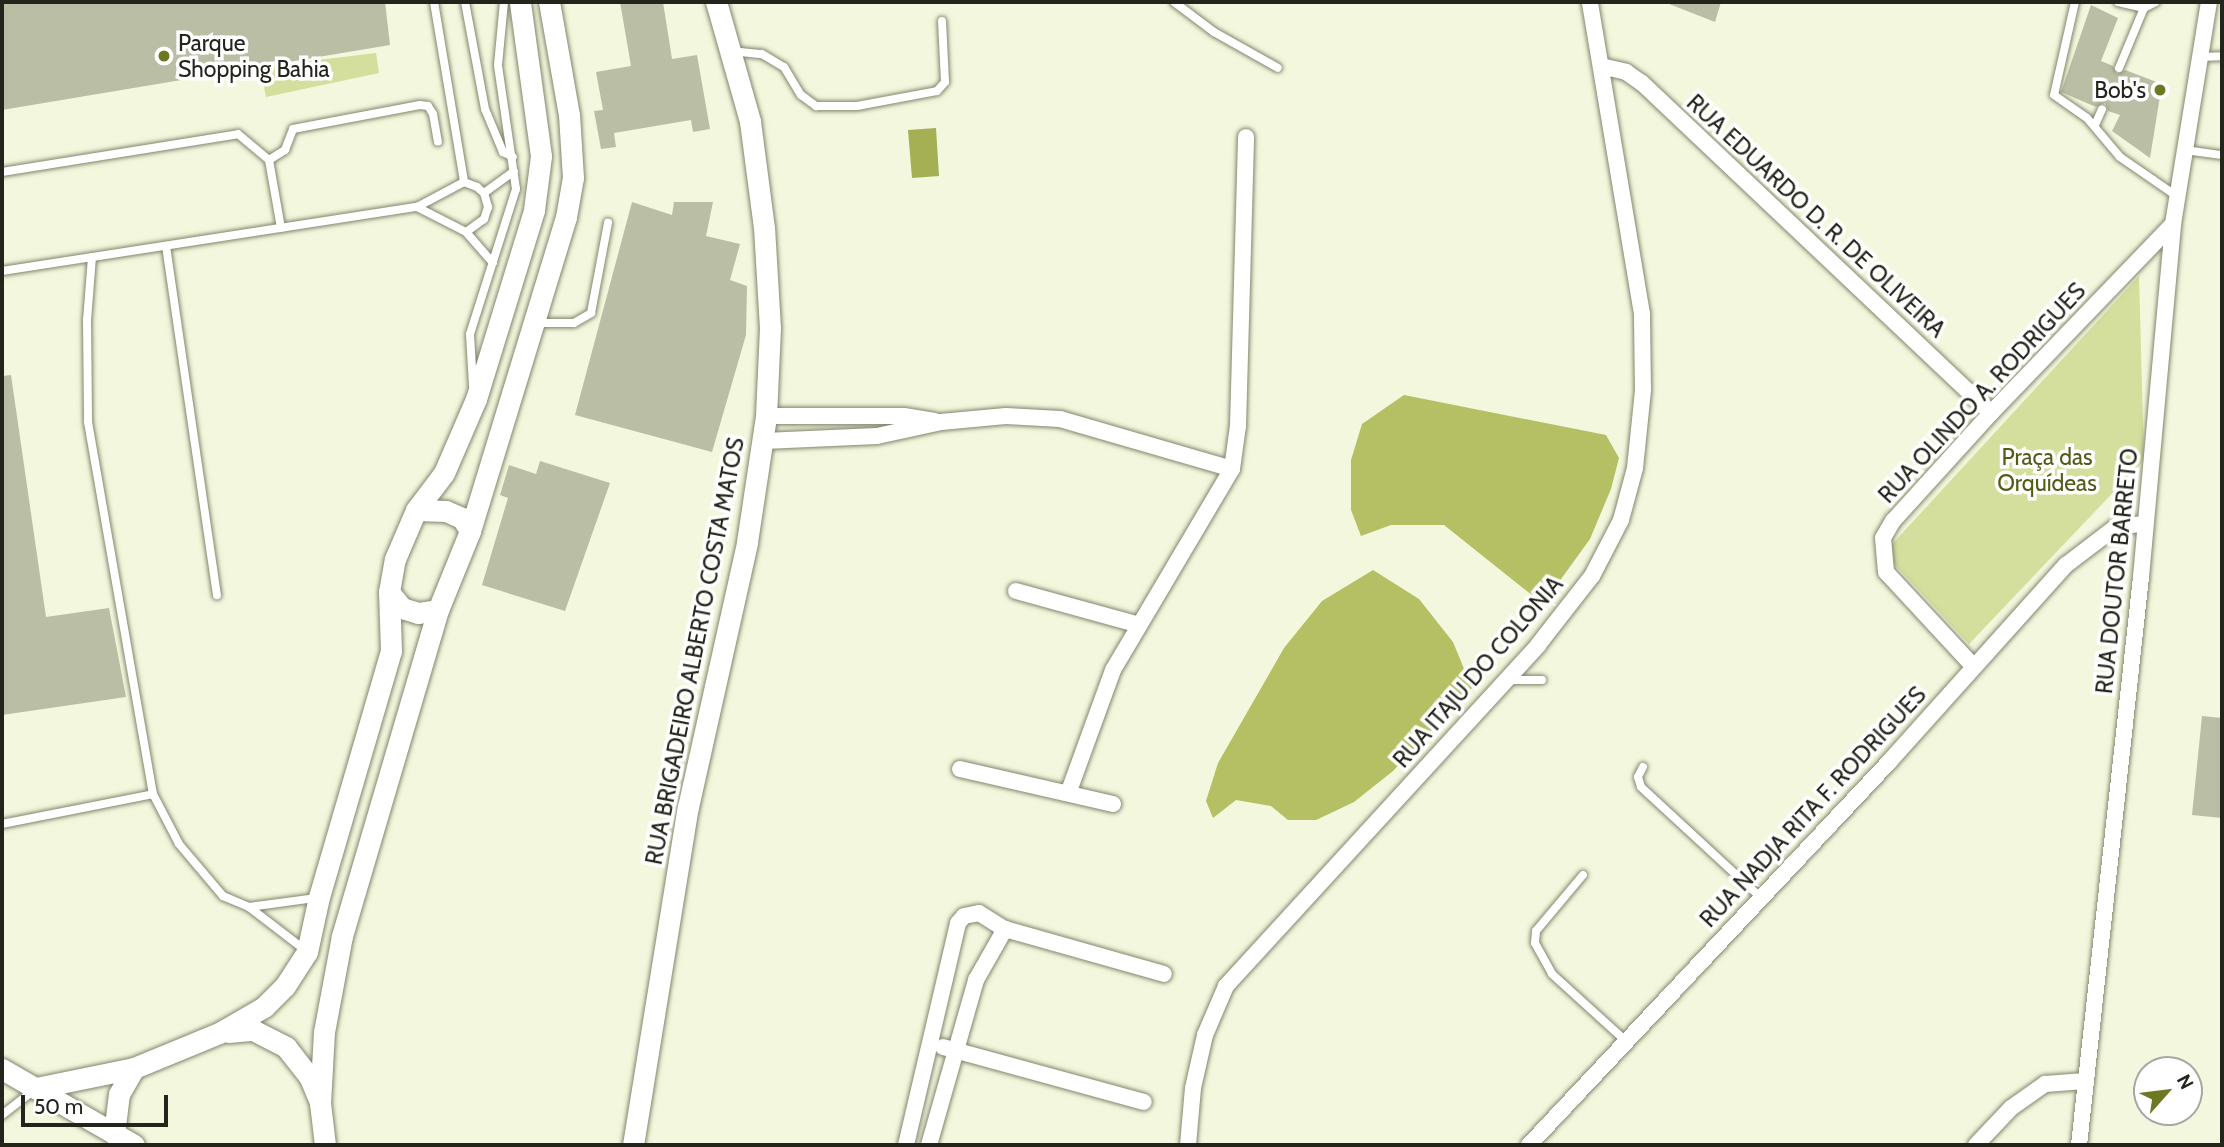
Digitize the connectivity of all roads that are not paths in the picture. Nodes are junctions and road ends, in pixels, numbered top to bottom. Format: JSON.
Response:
{"nodes":[{"id":1,"x":434,"y":2,"type":"edge"},
{"id":2,"x":465,"y":2,"type":"edge"},
{"id":3,"x":504,"y":2,"type":"edge"},
{"id":4,"x":520,"y":2,"type":"edge"},
{"id":5,"x":549,"y":2,"type":"edge"},
{"id":6,"x":716,"y":2,"type":"edge"},
{"id":7,"x":1174,"y":2,"type":"edge"},
{"id":8,"x":1590,"y":2,"type":"edge"},
{"id":9,"x":2075,"y":2,"type":"edge"},
{"id":10,"x":2118,"y":2,"type":"edge"},
{"id":11,"x":2156,"y":2,"type":"edge"},
{"id":12,"x":2209,"y":2,"type":"edge"},
{"id":13,"x":2144,"y":8,"type":"junction"},
{"id":14,"x":942,"y":21,"type":"dead end"},
{"id":15,"x":731,"y":51,"type":"junction"},
{"id":16,"x":2222,"y":56,"type":"edge"},
{"id":17,"x":2199,"y":57,"type":"junction"},
{"id":18,"x":1601,"y":66,"type":"junction"},
{"id":19,"x":1278,"y":68,"type":"dead end"},
{"id":20,"x":2119,"y":68,"type":"dead end"},
{"id":21,"x":2102,"y":109,"type":"dead end"},
{"id":22,"x":2095,"y":125,"type":"junction"},
{"id":23,"x":1246,"y":137,"type":"dead end"},
{"id":24,"x":438,"y":142,"type":"dead end"},
{"id":25,"x":2185,"y":150,"type":"junction"},
{"id":26,"x":2222,"y":155,"type":"edge"},
{"id":27,"x":513,"y":157,"type":"junction"},
{"id":28,"x":269,"y":160,"type":"junction"},
{"id":29,"x":514,"y":171,"type":"junction"},
{"id":30,"x":2,"y":172,"type":"edge"},
{"id":31,"x":464,"y":182,"type":"junction"},
{"id":32,"x":484,"y":193,"type":"junction"},
{"id":33,"x":2179,"y":198,"type":"junction"},
{"id":34,"x":417,"y":207,"type":"junction"},
{"id":35,"x":608,"y":223,"type":"dead end"},
{"id":36,"x":2173,"y":224,"type":"junction"},
{"id":37,"x":281,"y":228,"type":"junction"},
{"id":38,"x":466,"y":232,"type":"junction"},
{"id":39,"x":166,"y":246,"type":"junction"},
{"id":40,"x":92,"y":257,"type":"junction"},
{"id":41,"x":494,"y":263,"type":"junction"},
{"id":42,"x":2,"y":271,"type":"edge"},
{"id":43,"x":532,"y":323,"type":"junction"},
{"id":44,"x":476,"y":399,"type":"junction"},
{"id":45,"x":1992,"y":413,"type":"junction"},
{"id":46,"x":766,"y":416,"type":"junction"},
{"id":47,"x":941,"y":422,"type":"junction"},
{"id":48,"x":764,"y":441,"type":"junction"},
{"id":49,"x":1231,"y":469,"type":"junction"},
{"id":50,"x":416,"y":510,"type":"junction"},
{"id":51,"x":2144,"y":524,"type":"junction"},
{"id":52,"x":470,"y":531,"type":"junction"},
{"id":53,"x":1016,"y":591,"type":"dead end"},
{"id":54,"x":389,"y":592,"type":"junction"},
{"id":55,"x":217,"y":595,"type":"dead end"},
{"id":56,"x":438,"y":610,"type":"junction"},
{"id":57,"x":1136,"y":624,"type":"junction"},
{"id":58,"x":1974,"y":667,"type":"junction"},
{"id":59,"x":1506,"y":680,"type":"junction"},
{"id":60,"x":1542,"y":680,"type":"dead end"},
{"id":61,"x":1643,"y":767,"type":"dead end"},
{"id":62,"x":960,"y":769,"type":"dead end"},
{"id":63,"x":1069,"y":792,"type":"junction"},
{"id":64,"x":153,"y":794,"type":"junction"},
{"id":65,"x":1113,"y":804,"type":"dead end"},
{"id":66,"x":2,"y":824,"type":"edge"},
{"id":67,"x":1583,"y":875,"type":"dead end"},
{"id":68,"x":319,"y":897,"type":"junction"},
{"id":69,"x":1760,"y":897,"type":"junction"},
{"id":70,"x":249,"y":907,"type":"junction"},
{"id":71,"x":1005,"y":929,"type":"junction"},
{"id":72,"x":307,"y":952,"type":"junction"},
{"id":73,"x":1164,"y":974,"type":"dead end"},
{"id":74,"x":219,"y":1033,"type":"junction"},
{"id":75,"x":1626,"y":1041,"type":"junction"},
{"id":76,"x":933,"y":1044,"type":"junction"},
{"id":77,"x":953,"y":1051,"type":"junction"},
{"id":78,"x":134,"y":1068,"type":"junction"},
{"id":79,"x":2,"y":1069,"type":"edge"},
{"id":80,"x":2085,"y":1081,"type":"junction"},
{"id":81,"x":36,"y":1088,"type":"junction"},
{"id":82,"x":1144,"y":1102,"type":"dead end"},
{"id":83,"x":320,"y":1103,"type":"junction"},
{"id":84,"x":2,"y":1115,"type":"edge"},
{"id":85,"x":114,"y":1134,"type":"junction"},
{"id":86,"x":323,"y":1143,"type":"edge"},
{"id":87,"x":134,"y":1145,"type":"edge"},
{"id":88,"x":633,"y":1145,"type":"edge"},
{"id":89,"x":906,"y":1145,"type":"edge"},
{"id":90,"x":929,"y":1145,"type":"edge"},
{"id":91,"x":1188,"y":1145,"type":"edge"},
{"id":92,"x":1528,"y":1145,"type":"edge"},
{"id":93,"x":1976,"y":1145,"type":"edge"},
{"id":94,"x":2079,"y":1145,"type":"edge"}],
"edges":[{"from":1,"to":31,"type":"lane"},
{"from":2,"to":27,"type":"lane"},
{"from":3,"to":27,"type":"lane"},
{"from":4,"to":44,"type":"street"},
{"from":5,"to":43,"type":"street"},
{"from":6,"to":15,"type":"street","name":"RUA BRIGADEIRO ALBERTO COSTA MATOS"},
{"from":7,"to":19,"type":"lane"},
{"from":8,"to":18,"type":"street","name":"RUA ITAJU DO COLONIA"},
{"from":9,"to":22,"type":"lane"},
{"from":10,"to":13,"type":"lane"},
{"from":11,"to":13,"type":"lane"},
{"from":12,"to":17,"type":"street","name":"RUA DOUTOR BARRETO"},
{"from":13,"to":20,"type":"lane"},
{"from":14,"to":15,"type":"lane"},
{"from":15,"to":46,"type":"street","name":"RUA BRIGADEIRO ALBERTO COSTA MATOS"},
{"from":16,"to":17,"type":"lane"},
{"from":17,"to":25,"type":"street","name":"RUA DOUTOR BARRETO"},
{"from":18,"to":45,"type":"street","name":"RUA EDUARDO D. R. DE OLIVEIRA"},
{"from":18,"to":59,"type":"street","name":"RUA ITAJU DO COLONIA"},
{"from":21,"to":22,"type":"lane"},
{"from":22,"to":33,"type":"lane"},
{"from":23,"to":49,"type":"street"},
{"from":24,"to":28,"type":"lane"},
{"from":25,"to":26,"type":"lane"},
{"from":25,"to":33,"type":"street","name":"RUA DOUTOR BARRETO"},
{"from":27,"to":29,"type":"lane"},
{"from":28,"to":30,"type":"lane"},
{"from":28,"to":37,"type":"lane"},
{"from":29,"to":32,"type":"lane"},
{"from":29,"to":41,"type":"lane"},
{"from":31,"to":32,"type":"lane"},
{"from":31,"to":34,"type":"lane"},
{"from":32,"to":38,"type":"lane"},
{"from":33,"to":36,"type":"street","name":"RUA DOUTOR BARRETO"},
{"from":34,"to":37,"type":"lane"},
{"from":34,"to":38,"type":"lane"},
{"from":35,"to":43,"type":"lane"},
{"from":36,"to":45,"type":"street","name":"RUA OLINDO A. RODRIGUES"},
{"from":36,"to":51,"type":"street","name":"RUA DOUTOR BARRETO"},
{"from":37,"to":39,"type":"lane"},
{"from":38,"to":41,"type":"lane"},
{"from":39,"to":40,"type":"lane"},
{"from":39,"to":55,"type":"lane"},
{"from":40,"to":42,"type":"lane"},
{"from":40,"to":64,"type":"lane"},
{"from":41,"to":44,"type":"lane"},
{"from":43,"to":52,"type":"street"},
{"from":44,"to":50,"type":"street"},
{"from":45,"to":58,"type":"street","name":"RUA OLINDO A. RODRIGUES"},
{"from":46,"to":47,"type":"street"},
{"from":46,"to":48,"type":"street","name":"RUA BRIGADEIRO ALBERTO COSTA MATOS"},
{"from":47,"to":48,"type":"street"},
{"from":47,"to":49,"type":"street"},
{"from":48,"to":88,"type":"street","name":"RUA BRIGADEIRO ALBERTO COSTA MATOS"},
{"from":49,"to":57,"type":"street"},
{"from":50,"to":52,"type":"street"},
{"from":50,"to":54,"type":"street"},
{"from":51,"to":58,"type":"street","name":"RUA NADJA RITA F. RODRIGUES"},
{"from":51,"to":80,"type":"street","name":"RUA DOUTOR BARRETO"},
{"from":52,"to":56,"type":"street"},
{"from":53,"to":57,"type":"street"},
{"from":54,"to":56,"type":"street"},
{"from":54,"to":68,"type":"street"},
{"from":56,"to":83,"type":"street"},
{"from":57,"to":63,"type":"street"},
{"from":58,"to":69,"type":"street","name":"RUA NADJA RITA F. RODRIGUES"},
{"from":59,"to":60,"type":"lane"},
{"from":59,"to":91,"type":"street","name":"RUA ITAJU DO COLONIA"},
{"from":61,"to":69,"type":"lane"},
{"from":62,"to":63,"type":"street"},
{"from":63,"to":65,"type":"street"},
{"from":64,"to":66,"type":"lane"},
{"from":64,"to":70,"type":"lane"},
{"from":67,"to":75,"type":"lane"},
{"from":68,"to":70,"type":"lane"},
{"from":68,"to":72,"type":"street"},
{"from":69,"to":75,"type":"street","name":"RUA NADJA RITA F. RODRIGUES"},
{"from":70,"to":72,"type":"lane"},
{"from":71,"to":73,"type":"street"},
{"from":71,"to":76,"type":"street"},
{"from":71,"to":77,"type":"street"},
{"from":72,"to":74,"type":"street"},
{"from":74,"to":78,"type":"street"},
{"from":74,"to":83,"type":"street"},
{"from":75,"to":92,"type":"street","name":"RUA NADJA RITA F. RODRIGUES"},
{"from":76,"to":77,"type":"street"},
{"from":76,"to":89,"type":"street"},
{"from":77,"to":82,"type":"street"},
{"from":77,"to":90,"type":"street"},
{"from":78,"to":81,"type":"street"},
{"from":78,"to":85,"type":"street"},
{"from":79,"to":81,"type":"street"},
{"from":80,"to":93,"type":"street"},
{"from":80,"to":94,"type":"street","name":"RUA DOUTOR BARRETO"},
{"from":81,"to":84,"type":"lane"},
{"from":81,"to":85,"type":"street"},
{"from":83,"to":86,"type":"street"},
{"from":85,"to":87,"type":"street"}]}
